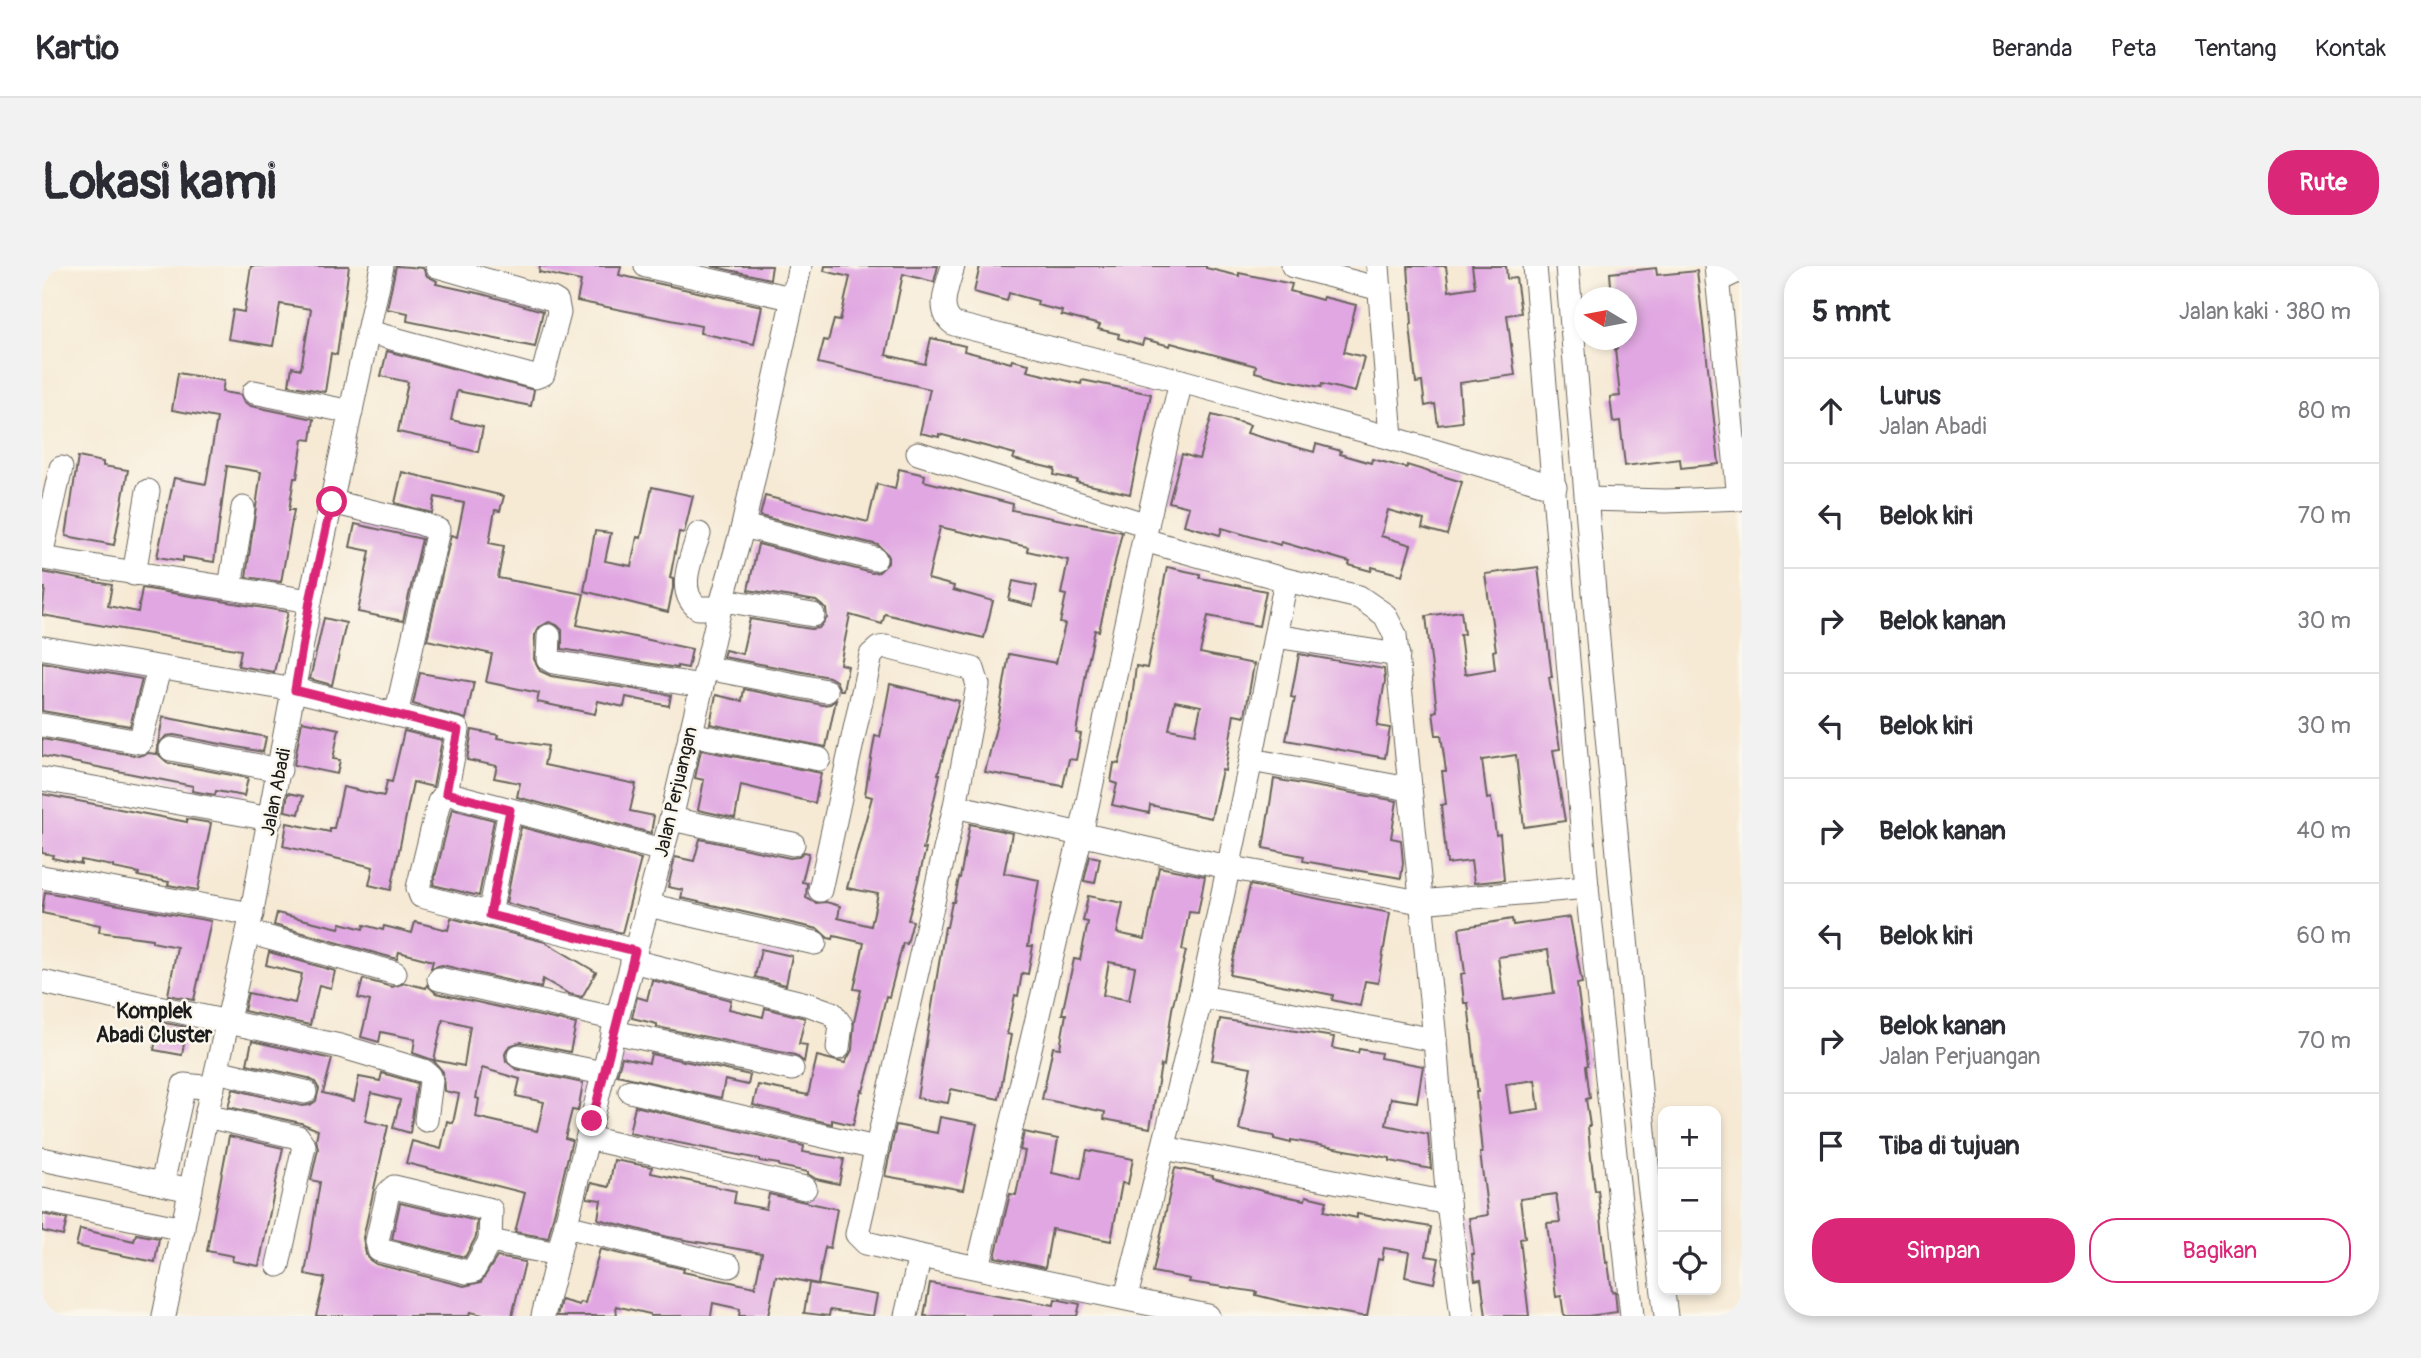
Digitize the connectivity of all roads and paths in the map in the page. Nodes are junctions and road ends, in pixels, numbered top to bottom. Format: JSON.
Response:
{"nodes":[{"id":1,"x":382,"y":266,"type":"edge"},
{"id":2,"x":437,"y":266,"type":"edge"},
{"id":3,"x":646,"y":266,"type":"edge"},
{"id":4,"x":800,"y":266,"type":"edge"},
{"id":5,"x":953,"y":266,"type":"edge"},
{"id":6,"x":1293,"y":266,"type":"edge"},
{"id":7,"x":1378,"y":266,"type":"edge"},
{"id":8,"x":1535,"y":266,"type":"edge"},
{"id":9,"x":1567,"y":266,"type":"edge"},
{"id":10,"x":1742,"y":269,"type":"edge"},
{"id":11,"x":1716,"y":273,"type":"edge"},
{"id":12,"x":1380,"y":289,"type":"junction"},
{"id":13,"x":791,"y":298,"type":"junction"},
{"id":14,"x":369,"y":332,"type":"junction"},
{"id":15,"x":1573,"y":344,"type":"junction"},
{"id":16,"x":1542,"y":347,"type":"junction"},
{"id":17,"x":1735,"y":370,"type":"edge"},
{"id":18,"x":1181,"y":381,"type":"junction"},
{"id":19,"x":254,"y":392,"type":"dead end"},
{"id":20,"x":351,"y":412,"type":"junction"},
{"id":21,"x":1391,"y":438,"type":"junction"},
{"id":22,"x":918,"y":453,"type":"dead end"},
{"id":23,"x":61,"y":468,"type":"dead end"},
{"id":24,"x":1555,"y":487,"type":"junction"},
{"id":25,"x":148,"y":491,"type":"dead end"},
{"id":26,"x":1741,"y":498,"type":"edge"},
{"id":27,"x":1587,"y":499,"type":"junction"},
{"id":28,"x":332,"y":502,"type":"junction"},
{"id":29,"x":243,"y":508,"type":"dead end"},
{"id":30,"x":743,"y":526,"type":"junction"},
{"id":31,"x":1146,"y":533,"type":"junction"},
{"id":32,"x":699,"y":534,"type":"dead end"},
{"id":33,"x":42,"y":551,"type":"edge"},
{"id":34,"x":42,"y":558,"type":"edge"},
{"id":35,"x":875,"y":559,"type":"dead end"},
{"id":36,"x":134,"y":574,"type":"junction"},
{"id":37,"x":1286,"y":580,"type":"junction"},
{"id":38,"x":230,"y":587,"type":"junction"},
{"id":39,"x":310,"y":601,"type":"junction"},
{"id":40,"x":722,"y":604,"type":"junction"},
{"id":41,"x":813,"y":615,"type":"dead end"},
{"id":42,"x":549,"y":636,"type":"dead end"},
{"id":43,"x":1275,"y":636,"type":"junction"},
{"id":44,"x":1598,"y":640,"type":"junction"},
{"id":45,"x":1568,"y":646,"type":"junction"},
{"id":46,"x":44,"y":648,"type":"dead end"},
{"id":47,"x":1398,"y":655,"type":"junction"},
{"id":48,"x":159,"y":669,"type":"junction"},
{"id":49,"x":704,"y":677,"type":"junction"},
{"id":50,"x":295,"y":690,"type":"junction"},
{"id":51,"x":825,"y":691,"type":"dead end"},
{"id":52,"x":396,"y":715,"type":"junction"},
{"id":53,"x":42,"y":725,"type":"edge"},
{"id":54,"x":690,"y":734,"type":"junction"},
{"id":55,"x":172,"y":748,"type":"dead end"},
{"id":56,"x":819,"y":759,"type":"dead end"},
{"id":57,"x":1251,"y":760,"type":"junction"},
{"id":58,"x":280,"y":770,"type":"junction"},
{"id":59,"x":42,"y":779,"type":"edge"},
{"id":60,"x":1409,"y":789,"type":"junction"},
{"id":61,"x":446,"y":793,"type":"junction"},
{"id":62,"x":955,"y":806,"type":"junction"},
{"id":63,"x":510,"y":810,"type":"junction"},
{"id":64,"x":271,"y":819,"type":"junction"},
{"id":65,"x":671,"y":819,"type":"junction"},
{"id":66,"x":1081,"y":834,"type":"junction"},
{"id":67,"x":793,"y":844,"type":"dead end"},
{"id":68,"x":662,"y":850,"type":"junction"},
{"id":69,"x":1227,"y":867,"type":"junction"},
{"id":70,"x":42,"y":877,"type":"edge"},
{"id":71,"x":1587,"y":887,"type":"junction"},
{"id":72,"x":820,"y":890,"type":"dead end"},
{"id":73,"x":1420,"y":902,"type":"junction"},
{"id":74,"x":648,"y":905,"type":"junction"},
{"id":75,"x":490,"y":915,"type":"junction"},
{"id":76,"x":250,"y":923,"type":"junction"},
{"id":77,"x":815,"y":943,"type":"dead end"},
{"id":78,"x":634,"y":956,"type":"junction"},
{"id":79,"x":395,"y":973,"type":"dead end"},
{"id":80,"x":439,"y":979,"type":"dead end"},
{"id":81,"x":42,"y":982,"type":"edge"},
{"id":82,"x":1201,"y":997,"type":"junction"},
{"id":83,"x":227,"y":1022,"type":"junction"},
{"id":84,"x":615,"y":1026,"type":"junction"},
{"id":85,"x":1435,"y":1040,"type":"junction"},
{"id":86,"x":838,"y":1048,"type":"dead end"},
{"id":87,"x":519,"y":1056,"type":"dead end"},
{"id":88,"x":792,"y":1069,"type":"dead end"},
{"id":89,"x":603,"y":1073,"type":"junction"},
{"id":90,"x":215,"y":1079,"type":"junction"},
{"id":91,"x":630,"y":1091,"type":"dead end"},
{"id":92,"x":305,"y":1092,"type":"dead end"},
{"id":93,"x":206,"y":1116,"type":"junction"},
{"id":94,"x":426,"y":1120,"type":"dead end"},
{"id":95,"x":587,"y":1138,"type":"junction"},
{"id":96,"x":170,"y":1148,"type":"junction"},
{"id":97,"x":875,"y":1148,"type":"junction"},
{"id":98,"x":1164,"y":1149,"type":"junction"},
{"id":99,"x":198,"y":1153,"type":"junction"},
{"id":100,"x":42,"y":1159,"type":"edge"},
{"id":101,"x":162,"y":1184,"type":"junction"},
{"id":102,"x":1649,"y":1184,"type":"junction"},
{"id":103,"x":805,"y":1188,"type":"dead end"},
{"id":104,"x":1618,"y":1188,"type":"junction"},
{"id":105,"x":191,"y":1190,"type":"junction"},
{"id":106,"x":42,"y":1200,"type":"edge"},
{"id":107,"x":1448,"y":1203,"type":"junction"},
{"id":108,"x":566,"y":1226,"type":"junction"},
{"id":109,"x":183,"y":1228,"type":"junction"},
{"id":110,"x":490,"y":1241,"type":"junction"},
{"id":111,"x":558,"y":1254,"type":"junction"},
{"id":112,"x":920,"y":1256,"type":"junction"},
{"id":113,"x":278,"y":1265,"type":"dead end"},
{"id":114,"x":729,"y":1266,"type":"dead end"},
{"id":115,"x":978,"y":1268,"type":"junction"},
{"id":116,"x":1126,"y":1297,"type":"junction"},
{"id":117,"x":164,"y":1316,"type":"edge"},
{"id":118,"x":543,"y":1316,"type":"edge"},
{"id":119,"x":906,"y":1316,"type":"edge"},
{"id":120,"x":1208,"y":1316,"type":"edge"},
{"id":121,"x":1462,"y":1316,"type":"edge"},
{"id":122,"x":1632,"y":1316,"type":"edge"},
{"id":123,"x":1666,"y":1316,"type":"edge"}],
"edges":[{"from":1,"to":14,"type":"street","name":"Jalan Abadi"},
{"from":2,"to":14,"type":"street"},
{"from":3,"to":13,"type":"street"},
{"from":4,"to":13,"type":"street","name":"Jalan Perjuangan"},
{"from":5,"to":18,"type":"street"},
{"from":6,"to":12,"type":"street"},
{"from":7,"to":12,"type":"street"},
{"from":8,"to":16,"type":"street"},
{"from":9,"to":15,"type":"street"},
{"from":10,"to":11,"type":"street"},
{"from":11,"to":17,"type":"street"},
{"from":12,"to":21,"type":"street"},
{"from":13,"to":30,"type":"street","name":"Jalan Perjuangan"},
{"from":14,"to":20,"type":"street","name":"Jalan Abadi"},
{"from":15,"to":16,"type":"street"},
{"from":15,"to":27,"type":"street"},
{"from":16,"to":24,"type":"street"},
{"from":17,"to":26,"type":"street"},
{"from":18,"to":21,"type":"street"},
{"from":18,"to":31,"type":"street"},
{"from":19,"to":20,"type":"street"},
{"from":20,"to":28,"type":"street","name":"Jalan Abadi"},
{"from":21,"to":24,"type":"street"},
{"from":22,"to":31,"type":"street"},
{"from":23,"to":33,"type":"street"},
{"from":24,"to":45,"type":"street"},
{"from":25,"to":36,"type":"street"},
{"from":26,"to":27,"type":"street"},
{"from":27,"to":44,"type":"street"},
{"from":28,"to":39,"type":"street","name":"Jalan Abadi"},
{"from":28,"to":52,"type":"street"},
{"from":29,"to":38,"type":"street"},
{"from":30,"to":35,"type":"street"},
{"from":30,"to":40,"type":"street","name":"Jalan Perjuangan"},
{"from":31,"to":37,"type":"street"},
{"from":31,"to":66,"type":"street"},
{"from":32,"to":40,"type":"street"},
{"from":34,"to":36,"type":"street"},
{"from":36,"to":38,"type":"street"},
{"from":37,"to":43,"type":"street"},
{"from":37,"to":47,"type":"street"},
{"from":38,"to":39,"type":"street"},
{"from":39,"to":50,"type":"street","name":"Jalan Abadi"},
{"from":40,"to":41,"type":"street"},
{"from":40,"to":49,"type":"street","name":"Jalan Perjuangan"},
{"from":42,"to":49,"type":"street"},
{"from":43,"to":47,"type":"street"},
{"from":43,"to":57,"type":"street"},
{"from":44,"to":45,"type":"street"},
{"from":44,"to":102,"type":"street"},
{"from":45,"to":71,"type":"street"},
{"from":46,"to":48,"type":"street"},
{"from":47,"to":60,"type":"street"},
{"from":48,"to":50,"type":"street"},
{"from":48,"to":53,"type":"street"},
{"from":49,"to":51,"type":"street"},
{"from":49,"to":54,"type":"street","name":"Jalan Perjuangan"},
{"from":50,"to":52,"type":"street"},
{"from":50,"to":58,"type":"street","name":"Jalan Abadi"},
{"from":52,"to":61,"type":"street"},
{"from":54,"to":56,"type":"street"},
{"from":54,"to":65,"type":"street","name":"Jalan Perjuangan"},
{"from":55,"to":58,"type":"street"},
{"from":57,"to":60,"type":"street"},
{"from":57,"to":69,"type":"street"},
{"from":58,"to":64,"type":"street","name":"Jalan Abadi"},
{"from":59,"to":64,"type":"street"},
{"from":60,"to":73,"type":"street"},
{"from":61,"to":63,"type":"street"},
{"from":61,"to":75,"type":"street"},
{"from":62,"to":66,"type":"street"},
{"from":62,"to":72,"type":"street"},
{"from":62,"to":97,"type":"street"},
{"from":63,"to":68,"type":"street"},
{"from":63,"to":75,"type":"street"},
{"from":64,"to":76,"type":"street","name":"Jalan Abadi"},
{"from":65,"to":67,"type":"street"},
{"from":65,"to":68,"type":"street","name":"Jalan Perjuangan"},
{"from":66,"to":69,"type":"street"},
{"from":66,"to":115,"type":"street"},
{"from":68,"to":74,"type":"street","name":"Jalan Perjuangan"},
{"from":69,"to":73,"type":"street"},
{"from":69,"to":82,"type":"street"},
{"from":70,"to":76,"type":"street"},
{"from":71,"to":73,"type":"street"},
{"from":71,"to":104,"type":"street"},
{"from":73,"to":85,"type":"street"},
{"from":74,"to":77,"type":"street"},
{"from":74,"to":78,"type":"street","name":"Jalan Perjuangan"},
{"from":75,"to":78,"type":"street"},
{"from":76,"to":79,"type":"street"},
{"from":76,"to":83,"type":"street","name":"Jalan Abadi"},
{"from":78,"to":84,"type":"street","name":"Jalan Perjuangan"},
{"from":78,"to":86,"type":"street"},
{"from":80,"to":84,"type":"street"},
{"from":81,"to":83,"type":"street"},
{"from":82,"to":85,"type":"street"},
{"from":82,"to":98,"type":"street"},
{"from":83,"to":90,"type":"street","name":"Jalan Abadi"},
{"from":83,"to":94,"type":"street"},
{"from":84,"to":88,"type":"street"},
{"from":84,"to":89,"type":"street","name":"Jalan Perjuangan"},
{"from":85,"to":107,"type":"street"},
{"from":87,"to":89,"type":"street"},
{"from":89,"to":95,"type":"street","name":"Jalan Perjuangan"},
{"from":90,"to":92,"type":"street"},
{"from":90,"to":93,"type":"street","name":"Jalan Abadi"},
{"from":90,"to":96,"type":"street"},
{"from":91,"to":97,"type":"street"},
{"from":93,"to":99,"type":"street","name":"Jalan Abadi"},
{"from":93,"to":113,"type":"street"},
{"from":95,"to":103,"type":"street"},
{"from":95,"to":108,"type":"street","name":"Jalan Perjuangan"},
{"from":96,"to":99,"type":"street"},
{"from":96,"to":101,"type":"street"},
{"from":97,"to":112,"type":"street"},
{"from":98,"to":107,"type":"street"},
{"from":98,"to":116,"type":"street"},
{"from":99,"to":105,"type":"street","name":"Jalan Abadi"},
{"from":100,"to":101,"type":"street"},
{"from":101,"to":105,"type":"street"},
{"from":102,"to":104,"type":"street"},
{"from":102,"to":123,"type":"street"},
{"from":104,"to":122,"type":"street"},
{"from":105,"to":109,"type":"street","name":"Jalan Abadi"},
{"from":106,"to":109,"type":"street"},
{"from":107,"to":121,"type":"street"},
{"from":108,"to":111,"type":"street","name":"Jalan Perjuangan"},
{"from":108,"to":114,"type":"street"},
{"from":109,"to":117,"type":"street","name":"Jalan Abadi"},
{"from":110,"to":110,"type":"street"},
{"from":110,"to":111,"type":"street"},
{"from":111,"to":118,"type":"street","name":"Jalan Perjuangan"},
{"from":112,"to":115,"type":"street"},
{"from":112,"to":119,"type":"street"},
{"from":115,"to":116,"type":"street"},
{"from":116,"to":120,"type":"street"}]}
